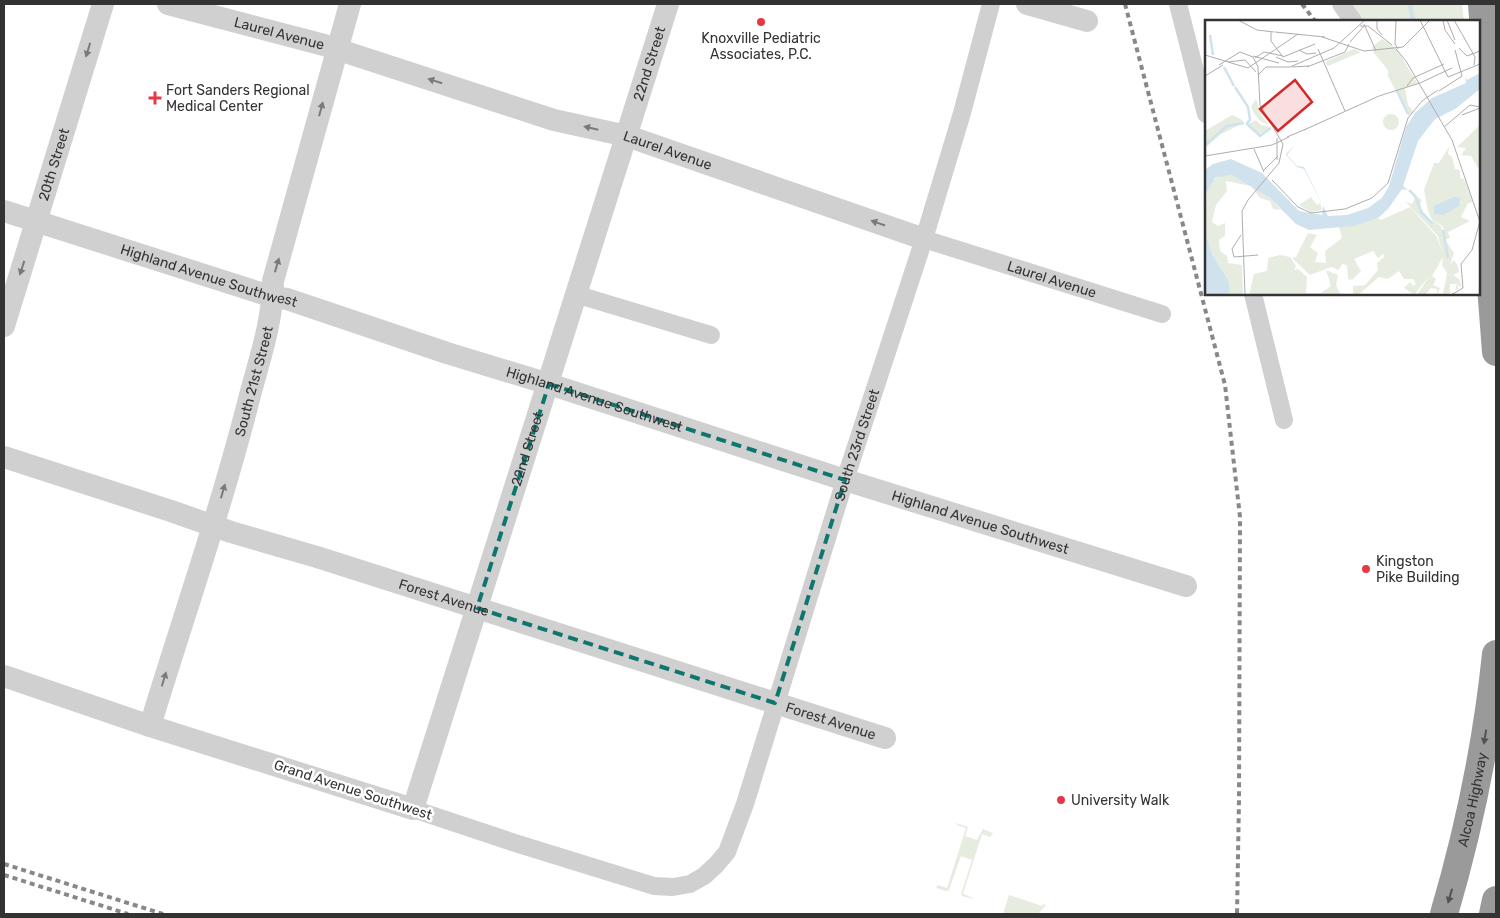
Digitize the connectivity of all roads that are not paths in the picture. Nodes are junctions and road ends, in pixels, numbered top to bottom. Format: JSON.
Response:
{"nodes":[{"id":1,"x":102,"y":4,"type":"edge"},
{"id":2,"x":168,"y":4,"type":"edge"},
{"id":3,"x":350,"y":4,"type":"edge"},
{"id":4,"x":668,"y":4,"type":"edge"},
{"id":5,"x":991,"y":4,"type":"edge"},
{"id":6,"x":1027,"y":4,"type":"edge"},
{"id":7,"x":1178,"y":4,"type":"edge"},
{"id":8,"x":1341,"y":4,"type":"edge"},
{"id":9,"x":1482,"y":4,"type":"edge"},
{"id":10,"x":1087,"y":20,"type":"dead end"},
{"id":11,"x":1352,"y":20,"type":"edge"},
{"id":12,"x":337,"y":50,"type":"junction"},
{"id":13,"x":1205,"y":110,"type":"edge"},
{"id":14,"x":626,"y":136,"type":"junction"},
{"id":15,"x":1480,"y":168,"type":"edge"},
{"id":16,"x":1496,"y":183,"type":"edge"},
{"id":17,"x":4,"y":211,"type":"edge"},
{"id":18,"x":37,"y":222,"type":"junction"},
{"id":19,"x":924,"y":239,"type":"junction"},
{"id":20,"x":575,"y":294,"type":"junction"},
{"id":21,"x":273,"y":297,"type":"junction"},
{"id":22,"x":1254,"y":300,"type":"edge"},
{"id":23,"x":1162,"y":314,"type":"dead end"},
{"id":24,"x":4,"y":326,"type":"edge"},
{"id":25,"x":711,"y":336,"type":"dead end"},
{"id":26,"x":1496,"y":352,"type":"edge"},
{"id":27,"x":549,"y":384,"type":"junction"},
{"id":28,"x":1284,"y":420,"type":"dead end"},
{"id":29,"x":4,"y":457,"type":"edge"},
{"id":30,"x":845,"y":480,"type":"junction"},
{"id":31,"x":212,"y":526,"type":"junction"},
{"id":32,"x":1186,"y":586,"type":"dead end"},
{"id":33,"x":477,"y":608,"type":"junction"},
{"id":34,"x":1496,"y":654,"type":"edge"},
{"id":35,"x":4,"y":676,"type":"edge"},
{"id":36,"x":775,"y":703,"type":"junction"},
{"id":37,"x":150,"y":726,"type":"junction"},
{"id":38,"x":885,"y":738,"type":"dead end"},
{"id":39,"x":414,"y":809,"type":"junction"},
{"id":40,"x":704,"y":876,"type":"joint"},
{"id":41,"x":1496,"y":900,"type":"edge"},
{"id":42,"x":1444,"y":914,"type":"edge"},
{"id":43,"x":1493,"y":914,"type":"edge"}],
"edges":[{"from":1,"to":18,"type":"street","name":"20th Street","one_way":true},
{"from":2,"to":12,"type":"street","name":"Laurel Avenue"},
{"from":3,"to":12,"type":"street","name":"South 21st Street"},
{"from":4,"to":14,"type":"street","name":"22nd Street"},
{"from":5,"to":19,"type":"street","name":"South 23rd Street"},
{"from":6,"to":10,"type":"street"},
{"from":7,"to":13,"type":"street"},
{"from":8,"to":11,"type":"street"},
{"from":9,"to":26,"type":"highway","bridge":true},
{"from":14,"to":12,"type":"street","name":"Laurel Avenue","one_way":true},
{"from":21,"to":12,"type":"street","name":"South 21st Street","one_way":true},
{"from":19,"to":14,"type":"street","name":"Laurel Avenue","one_way":true},
{"from":14,"to":20,"type":"street","name":"22nd Street"},
{"from":15,"to":16,"type":"street"},
{"from":17,"to":18,"type":"street","name":"Highland Avenue Southwest"},
{"from":18,"to":21,"type":"street","name":"Highland Avenue Southwest"},
{"from":18,"to":24,"type":"street","name":"20th Street","one_way":true},
{"from":19,"to":23,"type":"street","name":"Laurel Avenue"},
{"from":19,"to":30,"type":"street","name":"South 23rd Street"},
{"from":20,"to":25,"type":"street"},
{"from":20,"to":27,"type":"street","name":"22nd Street"},
{"from":21,"to":27,"type":"street","name":"Highland Avenue Southwest"},
{"from":31,"to":21,"type":"street","name":"South 21st Street","one_way":true},
{"from":22,"to":28,"type":"street"},
{"from":27,"to":30,"type":"street","name":"Highland Avenue Southwest"},
{"from":27,"to":33,"type":"street","name":"22nd Street"},
{"from":29,"to":31,"type":"street","name":"Forest Avenue"},
{"from":30,"to":32,"type":"street","name":"Highland Avenue Southwest"},
{"from":30,"to":36,"type":"street","name":"South 23rd Street"},
{"from":31,"to":33,"type":"street","name":"Forest Avenue"},
{"from":37,"to":31,"type":"street","name":"South 21st Street","one_way":true},
{"from":33,"to":36,"type":"street","name":"Forest Avenue"},
{"from":33,"to":39,"type":"street","name":"22nd Street"},
{"from":34,"to":42,"type":"highway","name":"Alcoa Highway","one_way":true},
{"from":35,"to":37,"type":"street","name":"Grand Avenue Southwest"},
{"from":36,"to":38,"type":"street","name":"Forest Avenue"},
{"from":36,"to":40,"type":"street","name":"South 23rd Street"},
{"from":37,"to":39,"type":"street","name":"Grand Avenue Southwest"},
{"from":39,"to":40,"type":"street","name":"Grand Avenue Southwest"},
{"from":41,"to":43,"type":"highway"}]}
